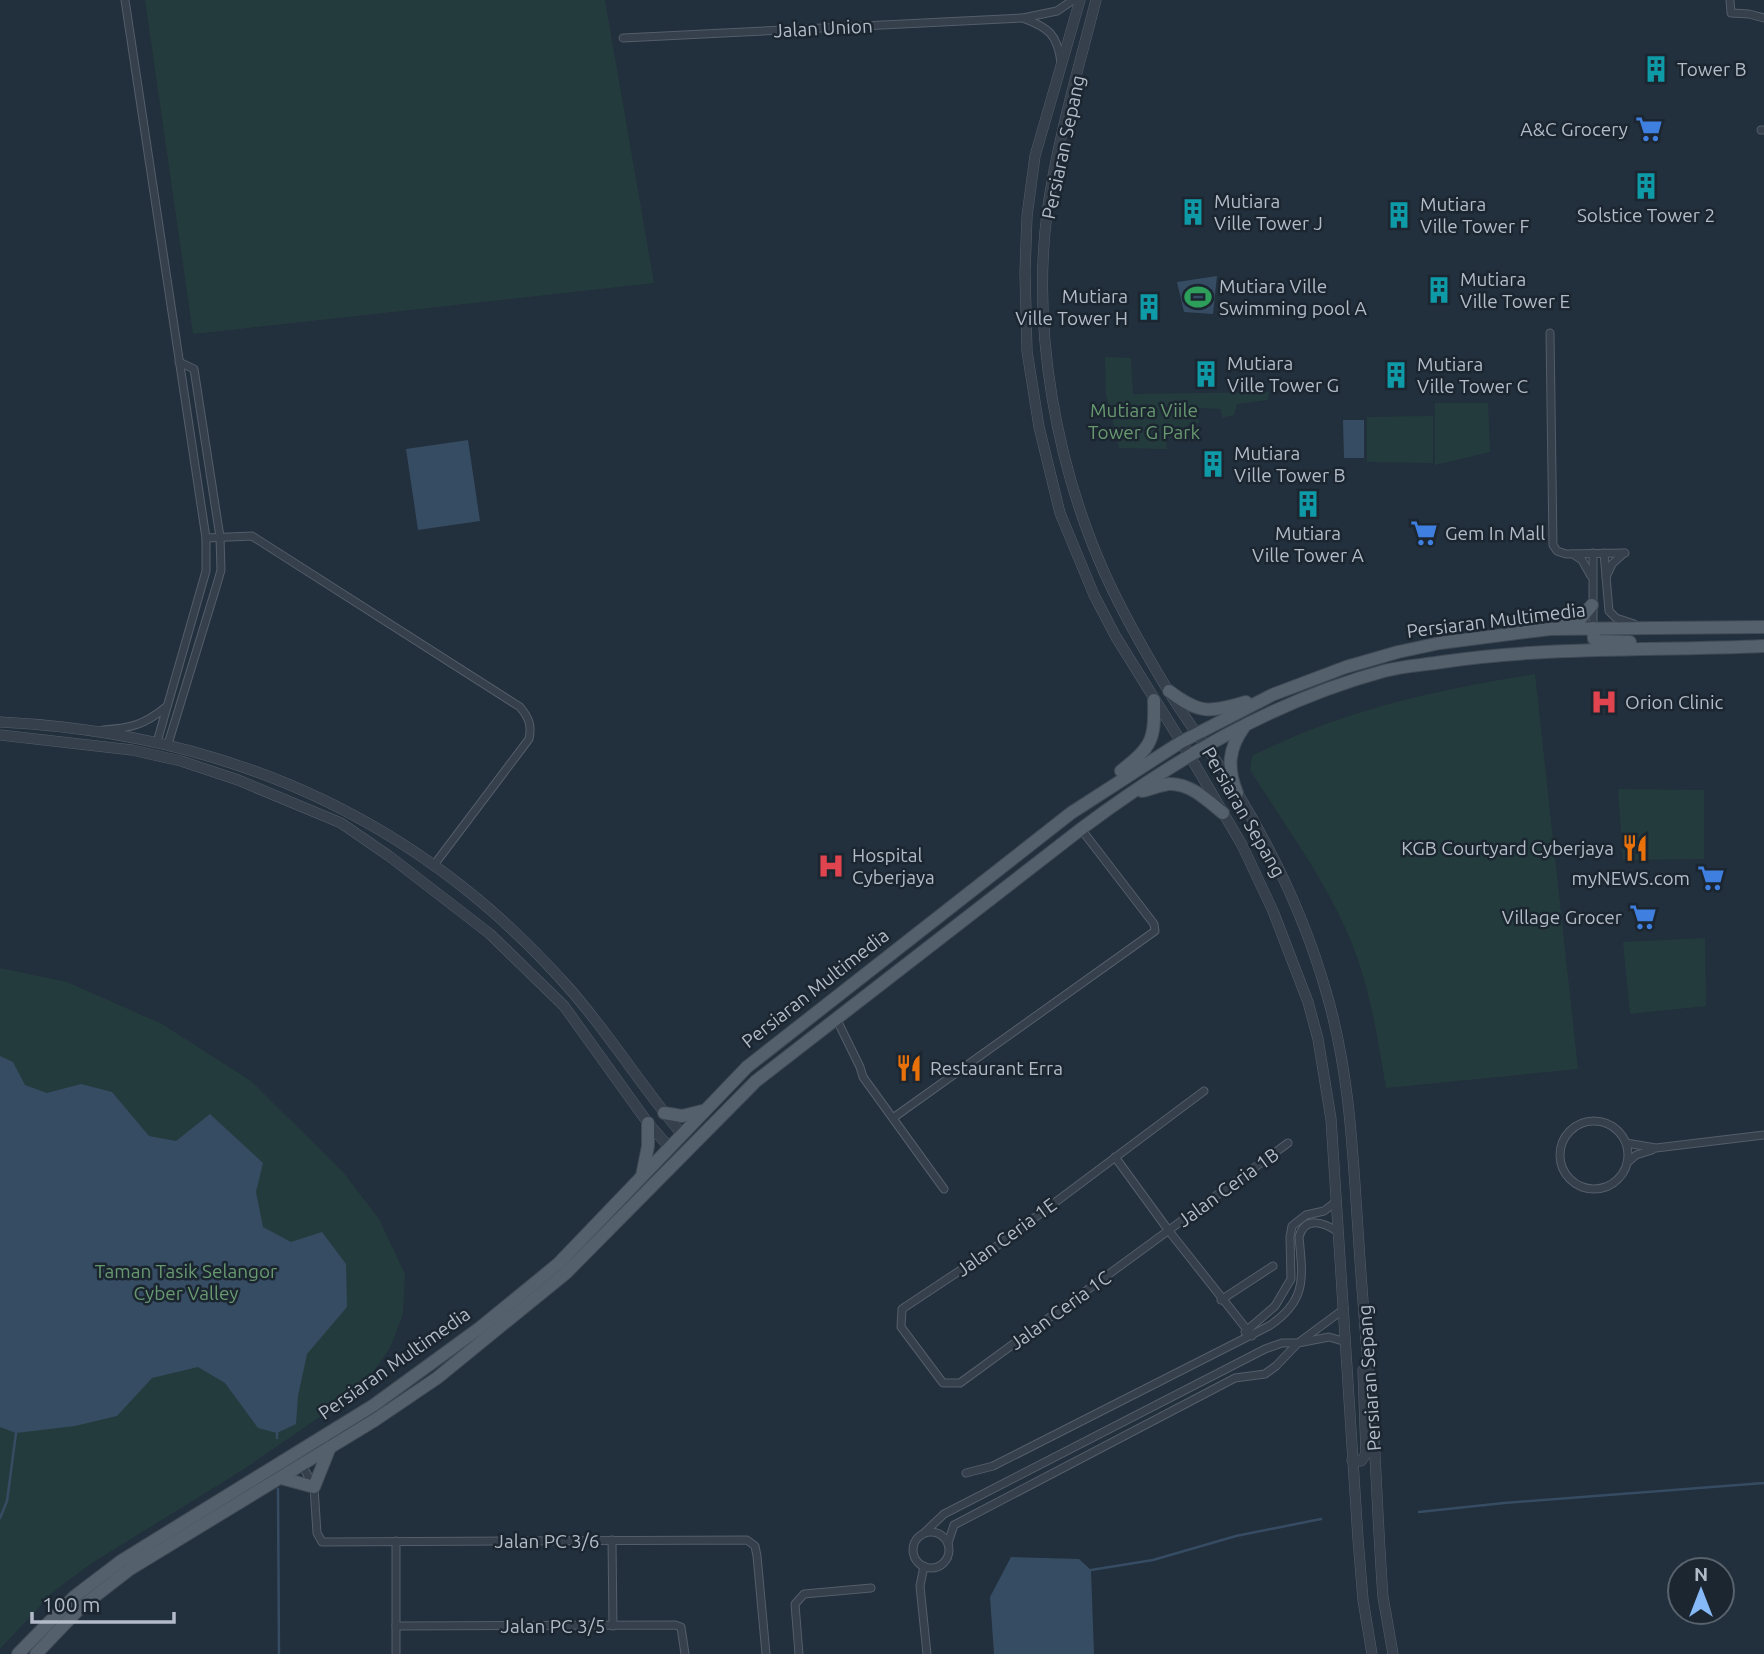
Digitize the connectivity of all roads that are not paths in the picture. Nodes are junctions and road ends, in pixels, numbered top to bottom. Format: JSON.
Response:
{"nodes":[{"id":1,"x":125,"y":0,"type":"edge"},
{"id":2,"x":1073,"y":0,"type":"edge"},
{"id":3,"x":1080,"y":0,"type":"edge"},
{"id":4,"x":1097,"y":0,"type":"edge"},
{"id":5,"x":1730,"y":0,"type":"edge"},
{"id":6,"x":1023,"y":18,"type":"junction"},
{"id":7,"x":1764,"y":18,"type":"edge"},
{"id":8,"x":623,"y":38,"type":"dead end"},
{"id":9,"x":1062,"y":70,"type":"junction"},
{"id":10,"x":1550,"y":333,"type":"dead end"},
{"id":11,"x":179,"y":362,"type":"junction"},
{"id":12,"x":220,"y":537,"type":"junction"},
{"id":13,"x":206,"y":538,"type":"junction"},
{"id":14,"x":1604,"y":553,"type":"junction"},
{"id":15,"x":1572,"y":554,"type":"junction"},
{"id":16,"x":1593,"y":554,"type":"junction"},
{"id":17,"x":1592,"y":582,"type":"junction"},
{"id":18,"x":1605,"y":585,"type":"junction"},
{"id":19,"x":1592,"y":605,"type":"junction"},
{"id":20,"x":1764,"y":626,"type":"edge"},
{"id":21,"x":1653,"y":627,"type":"junction"},
{"id":22,"x":1592,"y":628,"type":"junction"},
{"id":23,"x":1550,"y":629,"type":"junction"},
{"id":24,"x":1764,"y":646,"type":"edge"},
{"id":25,"x":1657,"y":649,"type":"junction"},
{"id":26,"x":1169,"y":691,"type":"junction"},
{"id":27,"x":1272,"y":695,"type":"junction"},
{"id":28,"x":1154,"y":700,"type":"junction"},
{"id":29,"x":167,"y":706,"type":"junction"},
{"id":30,"x":0,"y":722,"type":"edge"},
{"id":31,"x":1247,"y":723,"type":"junction"},
{"id":32,"x":92,"y":731,"type":"junction"},
{"id":33,"x":1197,"y":733,"type":"junction"},
{"id":34,"x":0,"y":735,"type":"edge"},
{"id":35,"x":157,"y":742,"type":"junction"},
{"id":36,"x":1181,"y":742,"type":"junction"},
{"id":37,"x":168,"y":744,"type":"junction"},
{"id":38,"x":1206,"y":745,"type":"junction"},
{"id":39,"x":1190,"y":756,"type":"junction"},
{"id":40,"x":1130,"y":792,"type":"junction"},
{"id":41,"x":1237,"y":793,"type":"junction"},
{"id":42,"x":1095,"y":796,"type":"junction"},
{"id":43,"x":1223,"y":813,"type":"junction"},
{"id":44,"x":1081,"y":829,"type":"junction"},
{"id":45,"x":435,"y":865,"type":"junction"},
{"id":46,"x":836,"y":1018,"type":"junction"},
{"id":47,"x":1204,"y":1091,"type":"dead end"},
{"id":48,"x":703,"y":1111,"type":"junction"},
{"id":49,"x":664,"y":1113,"type":"junction"},
{"id":50,"x":893,"y":1118,"type":"junction"},
{"id":51,"x":648,"y":1123,"type":"junction"},
{"id":52,"x":681,"y":1133,"type":"junction"},
{"id":53,"x":1764,"y":1135,"type":"edge"},
{"id":54,"x":1288,"y":1143,"type":"dead end"},
{"id":55,"x":1626,"y":1143,"type":"junction"},
{"id":56,"x":669,"y":1147,"type":"junction"},
{"id":57,"x":1656,"y":1148,"type":"junction"},
{"id":58,"x":1115,"y":1157,"type":"junction"},
{"id":59,"x":1627,"y":1163,"type":"junction"},
{"id":60,"x":642,"y":1176,"type":"junction"},
{"id":61,"x":944,"y":1189,"type":"dead end"},
{"id":62,"x":1337,"y":1201,"type":"junction"},
{"id":63,"x":1169,"y":1231,"type":"junction"},
{"id":64,"x":1338,"y":1233,"type":"junction"},
{"id":65,"x":1273,"y":1266,"type":"dead end"},
{"id":66,"x":1222,"y":1300,"type":"junction"},
{"id":67,"x":1344,"y":1309,"type":"junction"},
{"id":68,"x":1363,"y":1310,"type":"junction"},
{"id":69,"x":1249,"y":1333,"type":"junction"},
{"id":70,"x":1346,"y":1342,"type":"junction"},
{"id":71,"x":1298,"y":1343,"type":"junction"},
{"id":72,"x":950,"y":1385,"type":"joint"},
{"id":73,"x":330,"y":1447,"type":"junction"},
{"id":74,"x":298,"y":1459,"type":"junction"},
{"id":75,"x":1352,"y":1460,"type":"junction"},
{"id":76,"x":966,"y":1473,"type":"dead end"},
{"id":77,"x":281,"y":1478,"type":"junction"},
{"id":78,"x":314,"y":1487,"type":"junction"},
{"id":79,"x":923,"y":1534,"type":"junction"},
{"id":80,"x":396,"y":1541,"type":"junction"},
{"id":81,"x":612,"y":1541,"type":"junction"},
{"id":82,"x":948,"y":1543,"type":"junction"},
{"id":83,"x":924,"y":1566,"type":"junction"},
{"id":84,"x":871,"y":1588,"type":"dead end"},
{"id":85,"x":396,"y":1626,"type":"junction"},
{"id":86,"x":613,"y":1626,"type":"junction"},
{"id":87,"x":18,"y":1654,"type":"edge"},
{"id":88,"x":36,"y":1654,"type":"edge"},
{"id":89,"x":396,"y":1654,"type":"edge"},
{"id":90,"x":685,"y":1654,"type":"edge"},
{"id":91,"x":766,"y":1654,"type":"edge"},
{"id":92,"x":799,"y":1654,"type":"edge"},
{"id":93,"x":927,"y":1654,"type":"edge"},
{"id":94,"x":1372,"y":1654,"type":"edge"},
{"id":95,"x":1393,"y":1654,"type":"edge"}],
"edges":[{"from":1,"to":11,"type":"street"},
{"from":2,"to":6,"type":"street","name":"Jalan Union"},
{"from":3,"to":9,"type":"street","name":"Persiaran Sepang"},
{"from":4,"to":26,"type":"street","name":"Persiaran Sepang"},
{"from":5,"to":7,"type":"street"},
{"from":6,"to":8,"type":"street","name":"Jalan Union"},
{"from":6,"to":9,"type":"street"},
{"from":9,"to":28,"type":"street","name":"Persiaran Sepang"},
{"from":10,"to":15,"type":"street"},
{"from":11,"to":12,"type":"street"},
{"from":11,"to":13,"type":"street"},
{"from":12,"to":13,"type":"street"},
{"from":12,"to":37,"type":"street"},
{"from":12,"to":45,"type":"street"},
{"from":13,"to":29,"type":"street"},
{"from":14,"to":16,"type":"street"},
{"from":14,"to":18,"type":"street"},
{"from":14,"to":18,"type":"street"},
{"from":15,"to":16,"type":"street"},
{"from":15,"to":17,"type":"street"},
{"from":16,"to":17,"type":"street"},
{"from":17,"to":19,"type":"street"},
{"from":18,"to":21,"type":"street"},
{"from":19,"to":22,"type":"street"},
{"from":19,"to":23,"type":"main road"},
{"from":20,"to":21,"type":"main road","name":"Persiaran Multimedia"},
{"from":21,"to":22,"type":"main road","name":"Persiaran Multimedia"},
{"from":22,"to":23,"type":"main road","name":"Persiaran Multimedia"},
{"from":22,"to":25,"type":"main road"},
{"from":23,"to":27,"type":"main road","name":"Persiaran Multimedia"},
{"from":24,"to":25,"type":"main road","name":"Persiaran Multimedia"},
{"from":25,"to":31,"type":"main road","name":"Persiaran Multimedia"},
{"from":26,"to":27,"type":"main road"},
{"from":26,"to":33,"type":"street","name":"Persiaran Sepang"},
{"from":27,"to":33,"type":"main road","name":"Persiaran Multimedia"},
{"from":28,"to":36,"type":"street","name":"Persiaran Sepang"},
{"from":28,"to":42,"type":"main road"},
{"from":29,"to":32,"type":"street"},
{"from":29,"to":35,"type":"street"},
{"from":30,"to":32,"type":"street"},
{"from":31,"to":38,"type":"main road","name":"Persiaran Multimedia"},
{"from":31,"to":41,"type":"main road"},
{"from":32,"to":35,"type":"street"},
{"from":33,"to":36,"type":"main road","name":"Persiaran Multimedia"},
{"from":33,"to":38,"type":"street","name":"Persiaran Sepang"},
{"from":34,"to":51,"type":"street"},
{"from":35,"to":37,"type":"street"},
{"from":36,"to":39,"type":"street","name":"Persiaran Sepang"},
{"from":36,"to":42,"type":"main road","name":"Persiaran Multimedia"},
{"from":37,"to":45,"type":"street"},
{"from":38,"to":39,"type":"main road","name":"Persiaran Multimedia"},
{"from":38,"to":41,"type":"street","name":"Persiaran Sepang"},
{"from":39,"to":40,"type":"main road","name":"Persiaran Multimedia"},
{"from":39,"to":43,"type":"street","name":"Persiaran Sepang"},
{"from":40,"to":43,"type":"main road"},
{"from":40,"to":44,"type":"main road","name":"Persiaran Multimedia"},
{"from":41,"to":68,"type":"street","name":"Persiaran Sepang"},
{"from":42,"to":48,"type":"main road","name":"Persiaran Multimedia"},
{"from":43,"to":62,"type":"street","name":"Persiaran Sepang"},
{"from":44,"to":46,"type":"main road","name":"Persiaran Multimedia"},
{"from":44,"to":50,"type":"street"},
{"from":45,"to":49,"type":"street"},
{"from":46,"to":50,"type":"street"},
{"from":46,"to":73,"type":"main road","name":"Persiaran Multimedia"},
{"from":47,"to":58,"type":"street","name":"Jalan Ceria 1E"},
{"from":48,"to":49,"type":"main road"},
{"from":48,"to":52,"type":"main road","name":"Persiaran Multimedia"},
{"from":49,"to":52,"type":"street"},
{"from":50,"to":61,"type":"street"},
{"from":51,"to":56,"type":"street"},
{"from":51,"to":60,"type":"main road"},
{"from":52,"to":56,"type":"main road","name":"Persiaran Multimedia"},
{"from":53,"to":57,"type":"street"},
{"from":54,"to":63,"type":"street","name":"Jalan Ceria 1B"},
{"from":55,"to":57,"type":"street"},
{"from":55,"to":59,"type":"street"},
{"from":55,"to":59,"type":"street"},
{"from":56,"to":60,"type":"main road","name":"Persiaran Multimedia"},
{"from":57,"to":59,"type":"street"},
{"from":58,"to":63,"type":"street"},
{"from":58,"to":72,"type":"street","name":"Jalan Ceria 1E"},
{"from":60,"to":74,"type":"main road","name":"Persiaran Multimedia"},
{"from":62,"to":64,"type":"street","name":"Persiaran Sepang"},
{"from":62,"to":69,"type":"street"},
{"from":63,"to":66,"type":"street"},
{"from":63,"to":72,"type":"street","name":"Jalan Ceria 1C"},
{"from":64,"to":67,"type":"street","name":"Persiaran Sepang"},
{"from":64,"to":69,"type":"street"},
{"from":65,"to":66,"type":"street"},
{"from":66,"to":69,"type":"street"},
{"from":67,"to":70,"type":"street","name":"Persiaran Sepang"},
{"from":67,"to":71,"type":"street"},
{"from":68,"to":75,"type":"street"},
{"from":68,"to":95,"type":"street","name":"Persiaran Sepang"},
{"from":69,"to":76,"type":"street"},
{"from":70,"to":71,"type":"street"},
{"from":70,"to":75,"type":"street","name":"Persiaran Sepang"},
{"from":71,"to":79,"type":"street"},
{"from":71,"to":82,"type":"street"},
{"from":73,"to":74,"type":"main road","name":"Persiaran Multimedia"},
{"from":73,"to":78,"type":"main road"},
{"from":74,"to":77,"type":"main road","name":"Persiaran Multimedia"},
{"from":74,"to":78,"type":"street","name":"Jalan PC 3/6"},
{"from":74,"to":87,"type":"main road","name":"Persiaran Multimedia"},
{"from":75,"to":94,"type":"street","name":"Persiaran Sepang"},
{"from":77,"to":78,"type":"main road"},
{"from":77,"to":88,"type":"main road","name":"Persiaran Multimedia"},
{"from":78,"to":80,"type":"street","name":"Jalan PC 3/6"},
{"from":79,"to":82,"type":"street"},
{"from":79,"to":83,"type":"street"},
{"from":80,"to":81,"type":"street","name":"Jalan PC 3/6"},
{"from":80,"to":85,"type":"street"},
{"from":81,"to":86,"type":"street"},
{"from":81,"to":91,"type":"street","name":"Jalan PC 3/6"},
{"from":82,"to":83,"type":"street"},
{"from":83,"to":93,"type":"street"},
{"from":84,"to":92,"type":"street"},
{"from":85,"to":86,"type":"street","name":"Jalan PC 3/5"},
{"from":85,"to":89,"type":"street"},
{"from":86,"to":90,"type":"street","name":"Jalan PC 3/5"}]}
